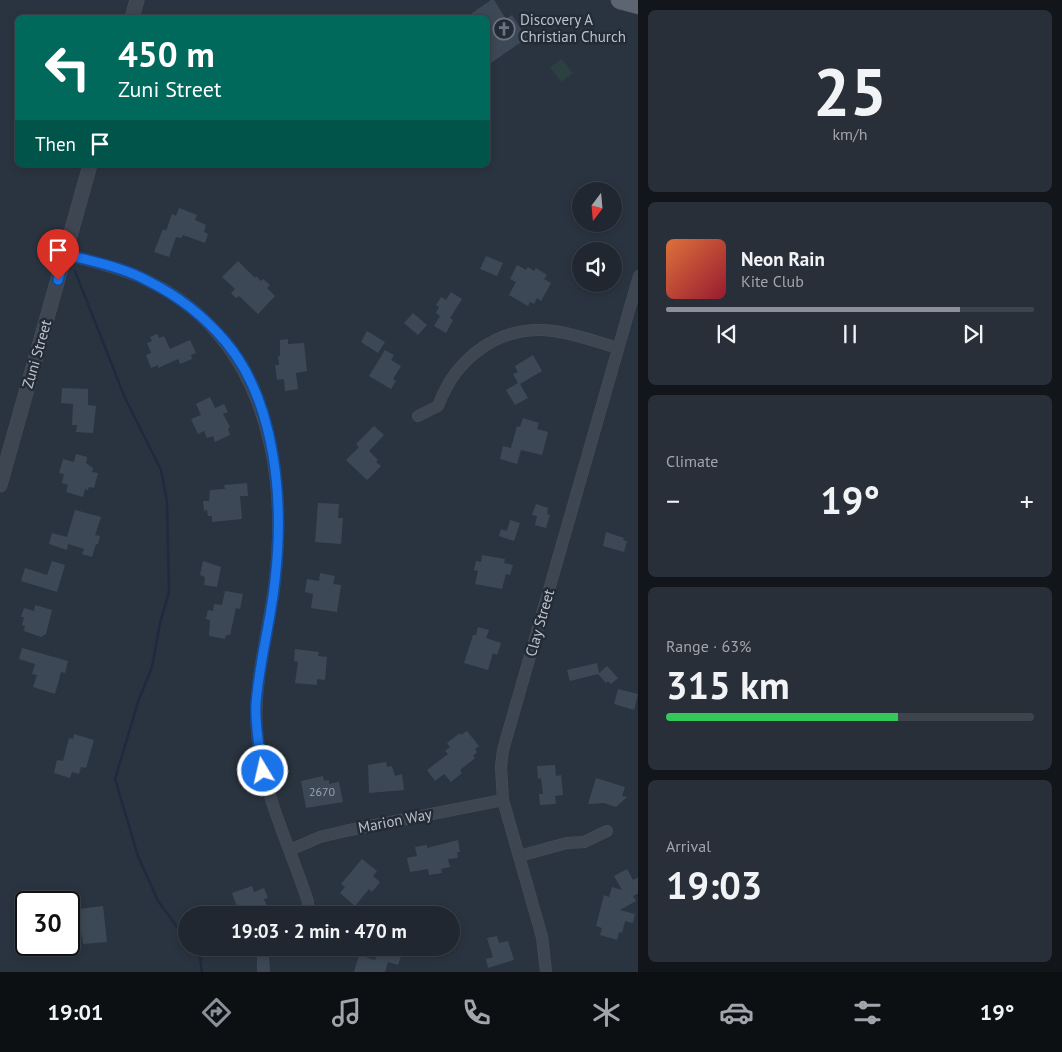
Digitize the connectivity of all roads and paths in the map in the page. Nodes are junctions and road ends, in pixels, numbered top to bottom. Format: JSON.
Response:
{"nodes":[{"id":1,"x":137,"y":0,"type":"edge"},
{"id":2,"x":620,"y":0,"type":"edge"},
{"id":3,"x":638,"y":5,"type":"edge"},
{"id":4,"x":133,"y":15,"type":"edge"},
{"id":5,"x":89,"y":167,"type":"edge"},
{"id":6,"x":65,"y":254,"type":"junction"},
{"id":7,"x":638,"y":276,"type":"edge"},
{"id":8,"x":618,"y":348,"type":"junction"},
{"id":9,"x":418,"y":416,"type":"dead end"},
{"id":10,"x":0,"y":485,"type":"edge"},
{"id":11,"x":503,"y":800,"type":"junction"},
{"id":12,"x":607,"y":831,"type":"dead end"},
{"id":13,"x":290,"y":850,"type":"junction"},
{"id":14,"x":519,"y":856,"type":"junction"},
{"id":15,"x":308,"y":906,"type":"edge"},
{"id":16,"x":546,"y":972,"type":"edge"}],
"edges":[{"from":1,"to":4,"type":"street"},
{"from":2,"to":3,"type":"main road"},
{"from":5,"to":6,"type":"street","name":"Zuni Street"},
{"from":6,"to":10,"type":"street","name":"Zuni Street"},
{"from":6,"to":13,"type":"street"},
{"from":7,"to":8,"type":"street","name":"Clay Street"},
{"from":8,"to":9,"type":"street"},
{"from":8,"to":11,"type":"street","name":"Clay Street"},
{"from":11,"to":13,"type":"street","name":"Marion Way"},
{"from":11,"to":14,"type":"street","name":"Clay Street"},
{"from":12,"to":14,"type":"street"},
{"from":13,"to":15,"type":"street"},
{"from":14,"to":16,"type":"street","name":"Clay Street"}]}
